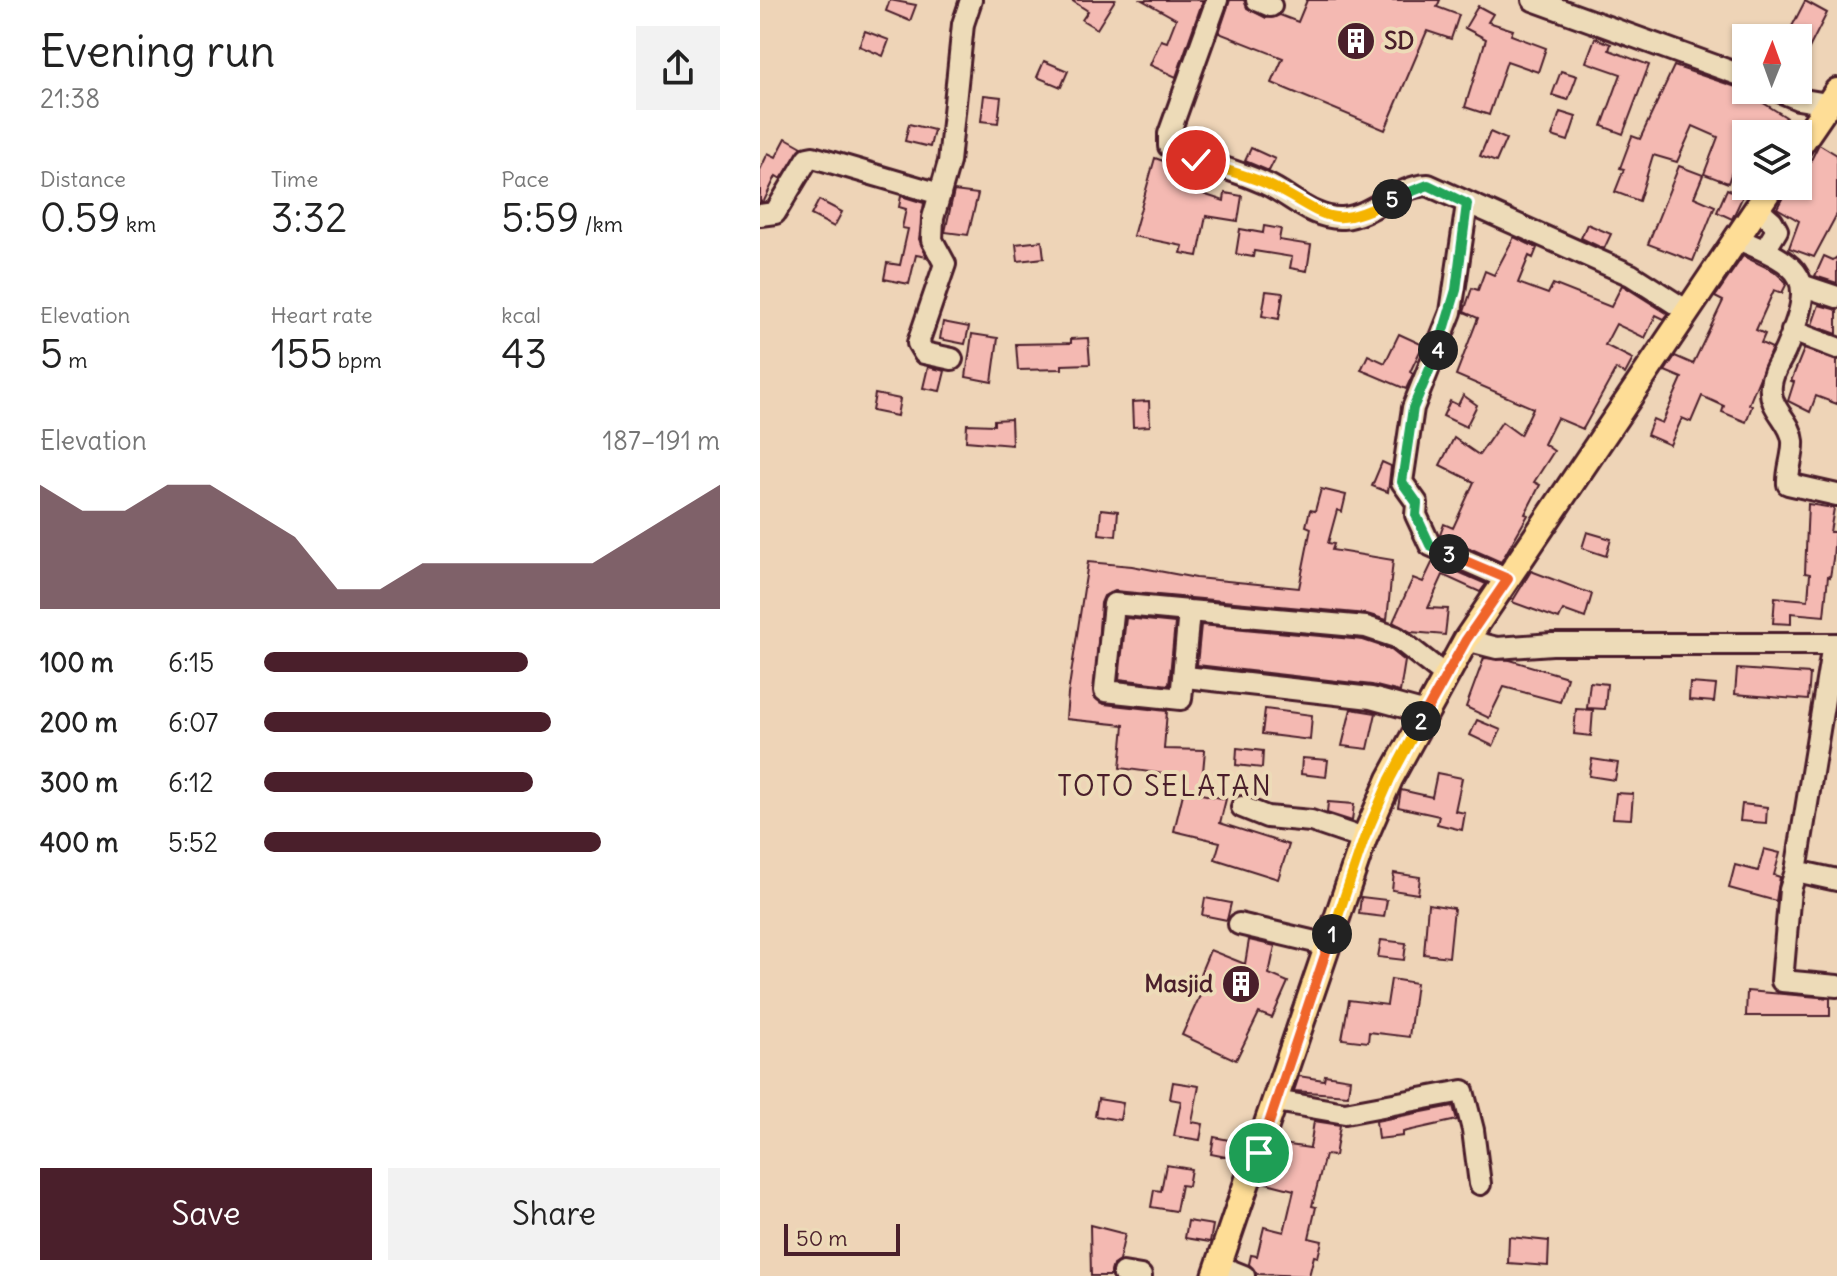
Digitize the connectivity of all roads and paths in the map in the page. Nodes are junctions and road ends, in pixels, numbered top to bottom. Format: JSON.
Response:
{"nodes":[{"id":1,"x":971,"y":0,"type":"edge"},
{"id":2,"x":1217,"y":0,"type":"edge"},
{"id":3,"x":1533,"y":0,"type":"edge"},
{"id":4,"x":1732,"y":72,"type":"edge"},
{"id":5,"x":1810,"y":104,"type":"edge"},
{"id":6,"x":1831,"y":113,"type":"edge"},
{"id":7,"x":1812,"y":133,"type":"edge"},
{"id":8,"x":940,"y":194,"type":"junction"},
{"id":9,"x":1762,"y":200,"type":"edge"},
{"id":10,"x":1467,"y":204,"type":"junction"},
{"id":11,"x":1757,"y":208,"type":"junction"},
{"id":12,"x":760,"y":215,"type":"edge"},
{"id":13,"x":1735,"y":238,"type":"junction"},
{"id":14,"x":1765,"y":250,"type":"junction"},
{"id":15,"x":1804,"y":286,"type":"junction"},
{"id":16,"x":1837,"y":297,"type":"edge"},
{"id":17,"x":1687,"y":311,"type":"junction"},
{"id":18,"x":1792,"y":331,"type":"junction"},
{"id":19,"x":1837,"y":348,"type":"edge"},
{"id":20,"x":952,"y":359,"type":"dead end"},
{"id":21,"x":1837,"y":495,"type":"edge"},
{"id":22,"x":1508,"y":579,"type":"junction"},
{"id":23,"x":1189,"y":611,"type":"junction"},
{"id":24,"x":1466,"y":640,"type":"junction"},
{"id":25,"x":1835,"y":644,"type":"edge"},
{"id":26,"x":1186,"y":677,"type":"junction"},
{"id":27,"x":1447,"y":677,"type":"junction"},
{"id":28,"x":1426,"y":713,"type":"junction"},
{"id":29,"x":1242,"y":807,"type":"dead end"},
{"id":30,"x":1364,"y":839,"type":"junction"},
{"id":31,"x":1796,"y":871,"type":"junction"},
{"id":32,"x":1837,"y":880,"type":"edge"},
{"id":33,"x":1239,"y":924,"type":"dead end"},
{"id":34,"x":1328,"y":945,"type":"junction"},
{"id":35,"x":1837,"y":986,"type":"edge"},
{"id":36,"x":1276,"y":1101,"type":"junction"},
{"id":37,"x":1480,"y":1184,"type":"dead end"},
{"id":38,"x":1217,"y":1271,"type":"edge"},
{"id":39,"x":1244,"y":1276,"type":"edge"}],
"edges":[{"from":1,"to":8,"type":"street"},
{"from":2,"to":10,"type":"street"},
{"from":3,"to":4,"type":"street"},
{"from":5,"to":6,"type":"street"},
{"from":6,"to":7,"type":"main road"},
{"from":8,"to":12,"type":"street"},
{"from":8,"to":20,"type":"street"},
{"from":9,"to":11,"type":"main road"},
{"from":10,"to":17,"type":"street"},
{"from":10,"to":22,"type":"street"},
{"from":11,"to":13,"type":"main road"},
{"from":11,"to":14,"type":"street"},
{"from":13,"to":14,"type":"street"},
{"from":13,"to":17,"type":"main road"},
{"from":14,"to":15,"type":"street"},
{"from":15,"to":16,"type":"street"},
{"from":15,"to":18,"type":"street"},
{"from":17,"to":22,"type":"main road"},
{"from":18,"to":19,"type":"street"},
{"from":18,"to":21,"type":"street"},
{"from":22,"to":24,"type":"main road"},
{"from":23,"to":26,"type":"street"},
{"from":23,"to":26,"type":"street"},
{"from":23,"to":27,"type":"street"},
{"from":24,"to":25,"type":"street"},
{"from":24,"to":27,"type":"main road"},
{"from":25,"to":31,"type":"street"},
{"from":26,"to":28,"type":"street"},
{"from":27,"to":28,"type":"main road"},
{"from":28,"to":30,"type":"main road"},
{"from":29,"to":30,"type":"street"},
{"from":30,"to":34,"type":"main road"},
{"from":31,"to":32,"type":"street"},
{"from":31,"to":35,"type":"street"},
{"from":33,"to":34,"type":"street"},
{"from":34,"to":36,"type":"main road"},
{"from":36,"to":37,"type":"street"},
{"from":36,"to":38,"type":"main road"},
{"from":38,"to":39,"type":"street"}]}
